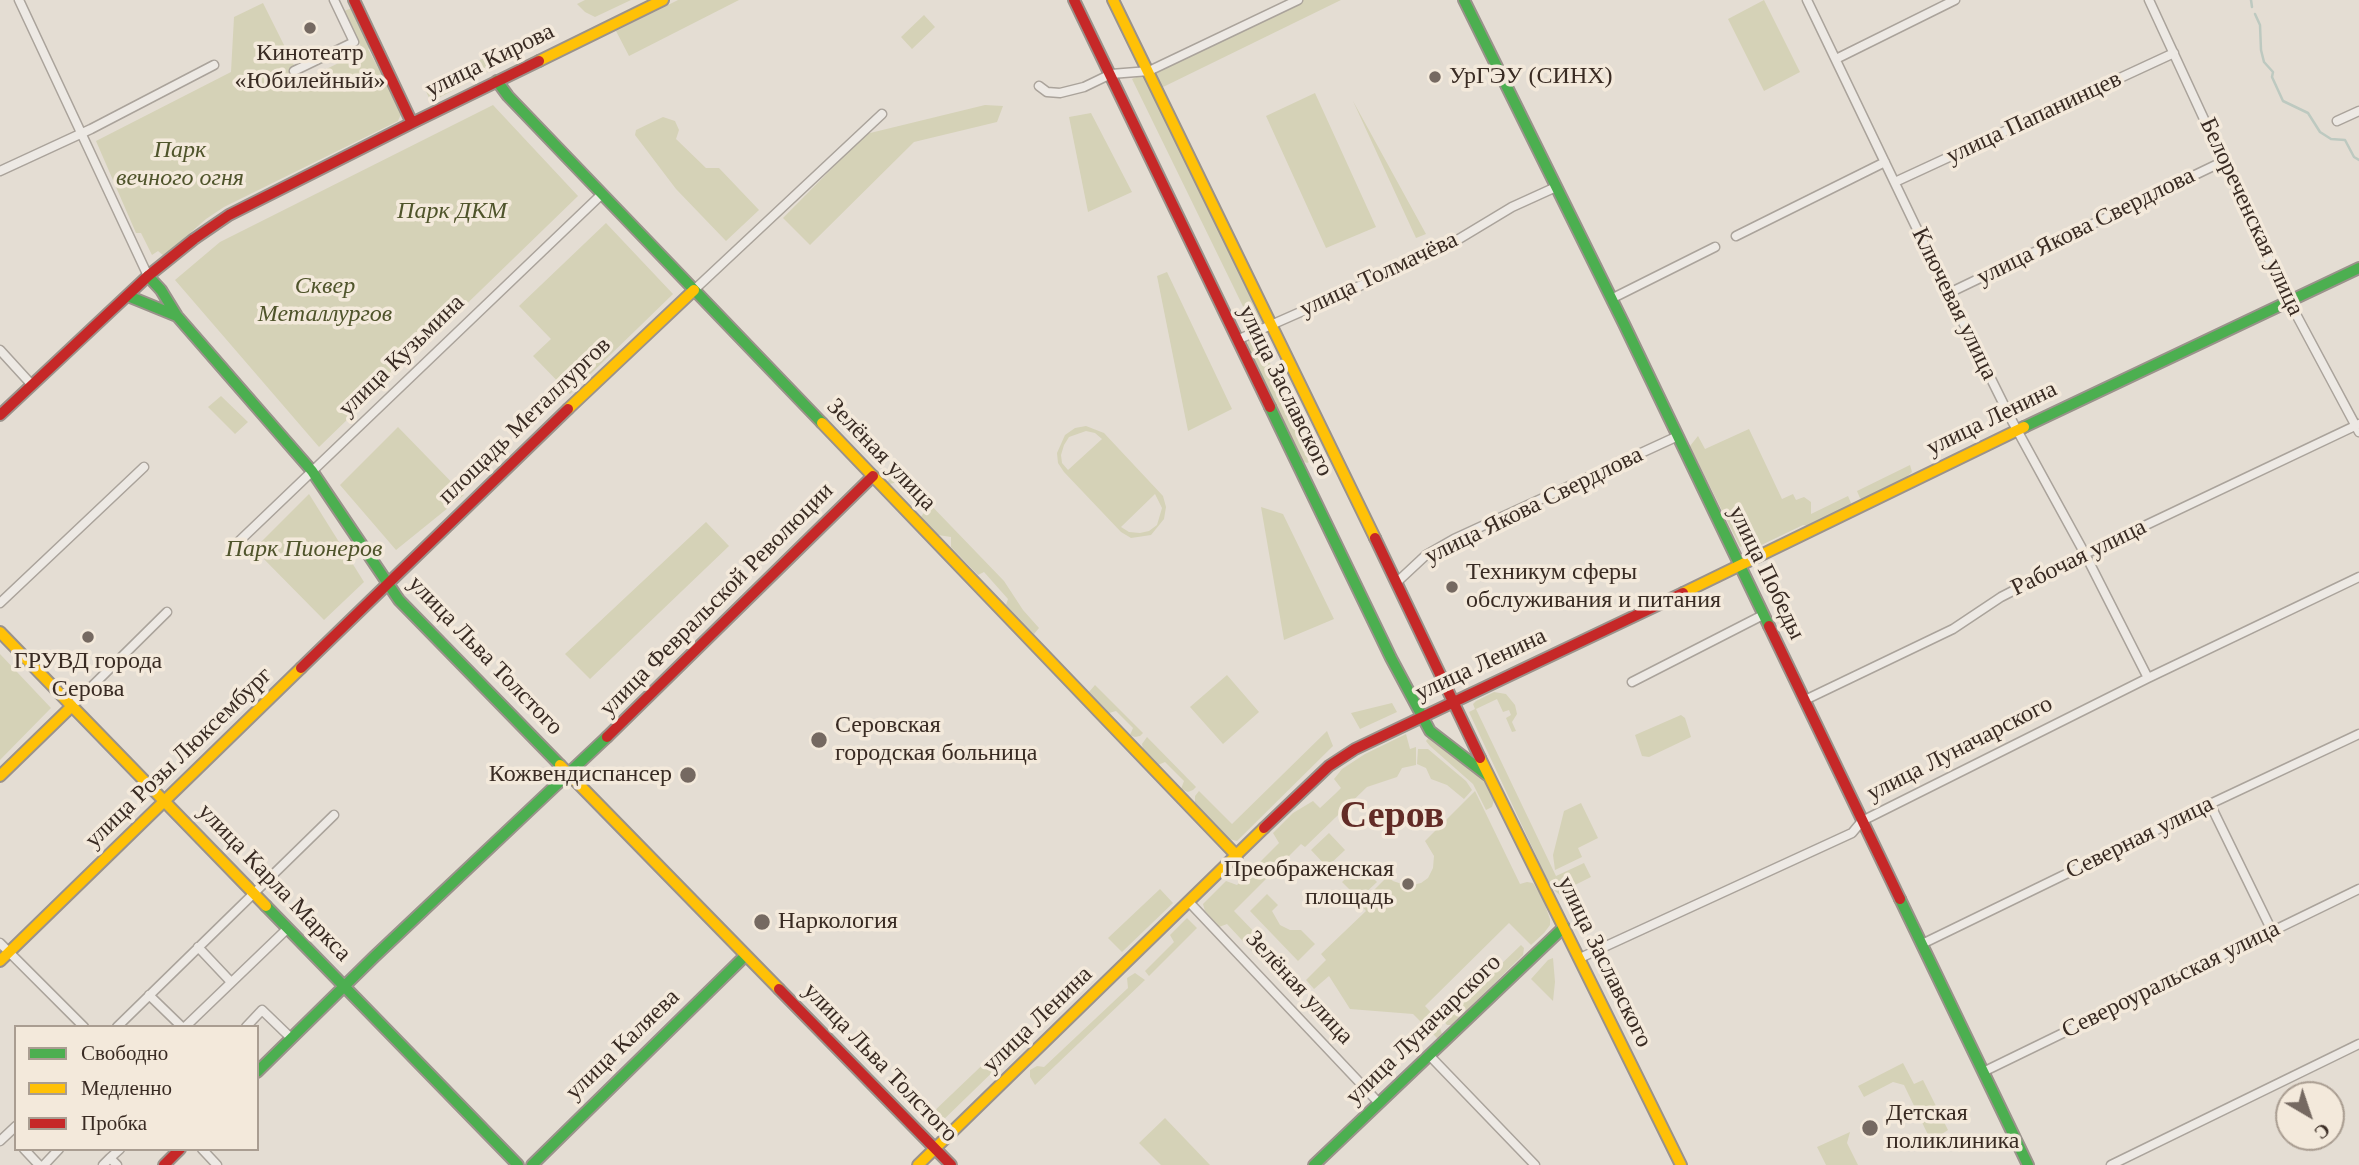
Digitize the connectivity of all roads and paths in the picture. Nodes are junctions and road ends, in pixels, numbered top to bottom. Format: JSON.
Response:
{"nodes":[{"id":1,"x":19,"y":0,"type":"edge"},
{"id":2,"x":334,"y":0,"type":"edge"},
{"id":3,"x":354,"y":0,"type":"edge"},
{"id":4,"x":663,"y":0,"type":"edge"},
{"id":5,"x":1074,"y":0,"type":"edge"},
{"id":6,"x":1114,"y":0,"type":"edge"},
{"id":7,"x":1298,"y":0,"type":"edge"},
{"id":8,"x":1464,"y":0,"type":"edge"},
{"id":9,"x":1807,"y":0,"type":"edge"},
{"id":10,"x":1955,"y":0,"type":"edge"},
{"id":11,"x":2149,"y":0,"type":"edge"},
{"id":12,"x":2174,"y":53,"type":"junction"},
{"id":13,"x":1836,"y":59,"type":"junction"},
{"id":14,"x":214,"y":65,"type":"dead end"},
{"id":15,"x":294,"y":71,"type":"dead end"},
{"id":16,"x":1149,"y":71,"type":"junction"},
{"id":17,"x":1111,"y":74,"type":"junction"},
{"id":18,"x":497,"y":81,"type":"junction"},
{"id":19,"x":1039,"y":86,"type":"dead end"},
{"id":20,"x":2359,"y":111,"type":"edge"},
{"id":21,"x":882,"y":114,"type":"dead end"},
{"id":22,"x":2337,"y":121,"type":"dead end"},
{"id":23,"x":412,"y":123,"type":"junction"},
{"id":24,"x":82,"y":134,"type":"junction"},
{"id":25,"x":2224,"y":161,"type":"junction"},
{"id":26,"x":1885,"y":162,"type":"junction"},
{"id":27,"x":0,"y":171,"type":"edge"},
{"id":28,"x":1895,"y":182,"type":"junction"},
{"id":29,"x":1556,"y":187,"type":"junction"},
{"id":30,"x":602,"y":194,"type":"junction"},
{"id":31,"x":1736,"y":236,"type":"dead end"},
{"id":32,"x":1715,"y":247,"type":"dead end"},
{"id":33,"x":2359,"y":268,"type":"edge"},
{"id":34,"x":148,"y":276,"type":"junction"},
{"id":35,"x":694,"y":290,"type":"junction"},
{"id":36,"x":1949,"y":293,"type":"junction"},
{"id":37,"x":128,"y":296,"type":"junction"},
{"id":38,"x":1611,"y":299,"type":"junction"},
{"id":39,"x":2288,"y":301,"type":"junction"},
{"id":40,"x":177,"y":316,"type":"junction"},
{"id":41,"x":1272,"y":323,"type":"junction"},
{"id":42,"x":1237,"y":340,"type":"junction"},
{"id":43,"x":0,"y":350,"type":"edge"},
{"id":44,"x":32,"y":384,"type":"junction"},
{"id":45,"x":0,"y":415,"type":"edge"},
{"id":46,"x":2358,"y":427,"type":"edge"},
{"id":47,"x":2017,"y":430,"type":"junction"},
{"id":48,"x":1678,"y":436,"type":"junction"},
{"id":49,"x":144,"y":467,"type":"dead end"},
{"id":50,"x":313,"y":471,"type":"junction"},
{"id":51,"x":873,"y":476,"type":"junction"},
{"id":52,"x":232,"y":548,"type":"dead end"},
{"id":53,"x":2085,"y":554,"type":"junction"},
{"id":54,"x":1740,"y":566,"type":"junction"},
{"id":55,"x":2359,"y":577,"type":"edge"},
{"id":56,"x":1396,"y":583,"type":"junction"},
{"id":57,"x":388,"y":584,"type":"junction"},
{"id":58,"x":0,"y":603,"type":"edge"},
{"id":59,"x":167,"y":611,"type":"dead end"},
{"id":60,"x":1763,"y":615,"type":"junction"},
{"id":61,"x":0,"y":632,"type":"edge"},
{"id":62,"x":2148,"y":678,"type":"junction"},
{"id":63,"x":1632,"y":682,"type":"dead end"},
{"id":64,"x":1805,"y":701,"type":"junction"},
{"id":65,"x":1453,"y":702,"type":"junction"},
{"id":66,"x":71,"y":707,"type":"junction"},
{"id":67,"x":1422,"y":716,"type":"junction"},
{"id":68,"x":2359,"y":734,"type":"edge"},
{"id":69,"x":569,"y":774,"type":"junction"},
{"id":70,"x":0,"y":776,"type":"edge"},
{"id":71,"x":1490,"y":777,"type":"junction"},
{"id":72,"x":164,"y":801,"type":"junction"},
{"id":73,"x":2210,"y":804,"type":"junction"},
{"id":74,"x":334,"y":815,"type":"dead end"},
{"id":75,"x":1862,"y":821,"type":"junction"},
{"id":76,"x":1237,"y":856,"type":"junction"},
{"id":77,"x":2359,"y":889,"type":"edge"},
{"id":78,"x":253,"y":893,"type":"junction"},
{"id":79,"x":1189,"y":902,"type":"junction"},
{"id":80,"x":1564,"y":927,"type":"junction"},
{"id":81,"x":288,"y":928,"type":"junction"},
{"id":82,"x":2272,"y":931,"type":"junction"},
{"id":83,"x":0,"y":943,"type":"edge"},
{"id":84,"x":1922,"y":944,"type":"junction"},
{"id":85,"x":198,"y":947,"type":"junction"},
{"id":86,"x":9,"y":952,"type":"junction"},
{"id":87,"x":745,"y":956,"type":"junction"},
{"id":88,"x":1580,"y":958,"type":"junction"},
{"id":89,"x":0,"y":961,"type":"edge"},
{"id":90,"x":231,"y":982,"type":"junction"},
{"id":91,"x":345,"y":986,"type":"junction"},
{"id":92,"x":149,"y":995,"type":"junction"},
{"id":93,"x":82,"y":1025,"type":"edge"},
{"id":94,"x":119,"y":1025,"type":"edge"},
{"id":95,"x":181,"y":1025,"type":"edge"},
{"id":96,"x":185,"y":1025,"type":"edge"},
{"id":97,"x":248,"y":1025,"type":"edge"},
{"id":98,"x":291,"y":1038,"type":"junction"},
{"id":99,"x":2359,"y":1044,"type":"edge"},
{"id":100,"x":1429,"y":1055,"type":"junction"},
{"id":101,"x":259,"y":1070,"type":"edge"},
{"id":102,"x":1983,"y":1072,"type":"junction"},
{"id":103,"x":1378,"y":1103,"type":"junction"},
{"id":104,"x":14,"y":1128,"type":"edge"},
{"id":105,"x":8,"y":1133,"type":"junction"},
{"id":106,"x":14,"y":1139,"type":"edge"},
{"id":107,"x":0,"y":1141,"type":"edge"},
{"id":108,"x":935,"y":1149,"type":"junction"},
{"id":109,"x":26,"y":1151,"type":"edge"},
{"id":110,"x":58,"y":1151,"type":"edge"},
{"id":111,"x":178,"y":1151,"type":"edge"},
{"id":112,"x":204,"y":1151,"type":"edge"},
{"id":113,"x":41,"y":1165,"type":"edge"},
{"id":114,"x":164,"y":1165,"type":"edge"},
{"id":115,"x":217,"y":1165,"type":"edge"},
{"id":116,"x":518,"y":1165,"type":"edge"},
{"id":117,"x":532,"y":1165,"type":"edge"},
{"id":118,"x":918,"y":1165,"type":"edge"},
{"id":119,"x":951,"y":1165,"type":"edge"},
{"id":120,"x":1314,"y":1165,"type":"edge"},
{"id":121,"x":1535,"y":1165,"type":"edge"},
{"id":122,"x":1681,"y":1165,"type":"edge"},
{"id":123,"x":2028,"y":1165,"type":"edge"},
{"id":124,"x":2111,"y":1165,"type":"edge"}],
"edges":[{"from":1,"to":24,"type":"street","name":"улица Льва Толстого"},
{"from":2,"to":15,"type":"street"},
{"from":3,"to":23,"type":"street"},
{"from":4,"to":18,"type":"street","name":"улица Кирова"},
{"from":5,"to":17,"type":"street","name":"улица Заславского"},
{"from":6,"to":16,"type":"street","name":"улица Заславского"},
{"from":7,"to":16,"type":"street"},
{"from":8,"to":29,"type":"street","name":"улица Победы"},
{"from":9,"to":13,"type":"street","name":"Ключевая улица"},
{"from":10,"to":13,"type":"street"},
{"from":11,"to":12,"type":"street","name":"Белореченская улица"},
{"from":12,"to":25,"type":"street","name":"Белореченская улица"},
{"from":12,"to":28,"type":"street","name":"улица Папанинцев"},
{"from":13,"to":26,"type":"street","name":"Ключевая улица"},
{"from":14,"to":24,"type":"street"},
{"from":16,"to":17,"type":"street"},
{"from":16,"to":41,"type":"street","name":"улица Заславского"},
{"from":17,"to":19,"type":"street"},
{"from":17,"to":42,"type":"street","name":"улица Заславского"},
{"from":18,"to":23,"type":"street","name":"улица Кирова"},
{"from":18,"to":30,"type":"street","name":"Зелёная улица"},
{"from":20,"to":22,"type":"street"},
{"from":21,"to":35,"type":"street"},
{"from":23,"to":34,"type":"street","name":"улица Кирова"},
{"from":24,"to":27,"type":"street"},
{"from":24,"to":34,"type":"street","name":"улица Льва Толстого"},
{"from":25,"to":36,"type":"street","name":"улица Якова Свердлова"},
{"from":25,"to":39,"type":"street","name":"Белореченская улица"},
{"from":26,"to":28,"type":"street","name":"Ключевая улица"},
{"from":26,"to":31,"type":"street"},
{"from":28,"to":36,"type":"street","name":"Ключевая улица"},
{"from":29,"to":38,"type":"street","name":"улица Победы"},
{"from":29,"to":41,"type":"street","name":"улица Толмачёва"},
{"from":30,"to":35,"type":"street","name":"Зелёная улица"},
{"from":30,"to":50,"type":"street","name":"улица Кузьмина"},
{"from":32,"to":38,"type":"street"},
{"from":33,"to":39,"type":"street","name":"улица Ленина"},
{"from":34,"to":37,"type":"street","name":"улица Кирова"},
{"from":34,"to":40,"type":"street","name":"улица Льва Толстого"},
{"from":35,"to":51,"type":"street","name":"Зелёная улица"},
{"from":35,"to":57,"type":"street","name":"площадь Металлургов"},
{"from":36,"to":47,"type":"street","name":"Ключевая улица"},
{"from":37,"to":40,"type":"street"},
{"from":37,"to":44,"type":"street","name":"улица Кирова"},
{"from":38,"to":48,"type":"street","name":"улица Победы"},
{"from":39,"to":46,"type":"street","name":"Белореченская улица"},
{"from":39,"to":47,"type":"street","name":"улица Ленина"},
{"from":40,"to":50,"type":"street","name":"улица Льва Толстого"},
{"from":41,"to":42,"type":"street","name":"улица Толмачёва"},
{"from":41,"to":56,"type":"street","name":"улица Заславского"},
{"from":42,"to":67,"type":"street","name":"улица Заславского"},
{"from":43,"to":44,"type":"street"},
{"from":44,"to":45,"type":"street","name":"улица Кирова"},
{"from":46,"to":53,"type":"street","name":"Рабочая улица"},
{"from":47,"to":53,"type":"street","name":"Ключевая улица"},
{"from":47,"to":54,"type":"street","name":"улица Ленина"},
{"from":48,"to":54,"type":"street","name":"улица Победы"},
{"from":48,"to":56,"type":"street","name":"улица Якова Свердлова"},
{"from":49,"to":58,"type":"street"},
{"from":50,"to":52,"type":"street","name":"улица Кузьмина"},
{"from":50,"to":57,"type":"street","name":"улица Льва Толстого"},
{"from":51,"to":69,"type":"street","name":"улица Февральской Революции"},
{"from":51,"to":76,"type":"street","name":"Зелёная улица"},
{"from":53,"to":62,"type":"street","name":"Ключевая улица"},
{"from":53,"to":64,"type":"street","name":"Рабочая улица"},
{"from":54,"to":60,"type":"street","name":"улица Победы"},
{"from":54,"to":65,"type":"street","name":"улица Ленина"},
{"from":55,"to":62,"type":"street","name":"улица Луначарского"},
{"from":56,"to":65,"type":"street","name":"улица Заславского"},
{"from":57,"to":69,"type":"street","name":"улица Льва Толстого"},
{"from":57,"to":72,"type":"street","name":"улица Розы Люксембург"},
{"from":59,"to":66,"type":"street"},
{"from":60,"to":63,"type":"street"},
{"from":60,"to":64,"type":"street","name":"улица Победы"},
{"from":61,"to":66,"type":"street","name":"улица Карла Маркса"},
{"from":62,"to":75,"type":"street","name":"улица Луначарского"},
{"from":64,"to":75,"type":"street","name":"улица Победы"},
{"from":65,"to":67,"type":"street","name":"улица Ленина"},
{"from":65,"to":71,"type":"street","name":"улица Заславского"},
{"from":66,"to":70,"type":"street"},
{"from":66,"to":72,"type":"street","name":"улица Карла Маркса"},
{"from":67,"to":71,"type":"street","name":"улица Заславского"},
{"from":67,"to":76,"type":"street","name":"улица Ленина"},
{"from":68,"to":73,"type":"street","name":"Северная улица"},
{"from":69,"to":87,"type":"street","name":"улица Льва Толстого"},
{"from":69,"to":91,"type":"street","name":"улица Февральской Революции"},
{"from":71,"to":80,"type":"street","name":"улица Заславского"},
{"from":72,"to":78,"type":"street","name":"улица Карла Маркса"},
{"from":72,"to":86,"type":"street","name":"улица Розы Люксембург"},
{"from":73,"to":82,"type":"street"},
{"from":73,"to":84,"type":"street","name":"Северная улица"},
{"from":74,"to":78,"type":"street"},
{"from":75,"to":84,"type":"street","name":"улица Победы"},
{"from":75,"to":88,"type":"street","name":"улица Луначарского"},
{"from":76,"to":79,"type":"street","name":"улица Ленина"},
{"from":77,"to":82,"type":"street","name":"Североуральская улица"},
{"from":78,"to":81,"type":"street","name":"улица Карла Маркса"},
{"from":78,"to":85,"type":"street"},
{"from":79,"to":103,"type":"street","name":"Зелёная улица"},
{"from":79,"to":108,"type":"street","name":"улица Ленина"},
{"from":80,"to":88,"type":"street","name":"улица Заславского"},
{"from":80,"to":100,"type":"street","name":"улица Луначарского"},
{"from":81,"to":90,"type":"street"},
{"from":81,"to":91,"type":"street","name":"улица Карла Маркса"},
{"from":82,"to":102,"type":"street","name":"Североуральская улица"},
{"from":83,"to":86,"type":"street"},
{"from":84,"to":102,"type":"street","name":"улица Победы"},
{"from":85,"to":90,"type":"street"},
{"from":85,"to":92,"type":"street"},
{"from":86,"to":89,"type":"street","name":"улица Розы Люксембург"},
{"from":86,"to":93,"type":"street"},
{"from":87,"to":108,"type":"street","name":"улица Льва Толстого"},
{"from":87,"to":117,"type":"street","name":"улица Каляева"},
{"from":88,"to":122,"type":"street","name":"улица Заславского"},
{"from":90,"to":96,"type":"street"},
{"from":91,"to":98,"type":"street","name":"улица Февральской Революции"},
{"from":91,"to":116,"type":"street","name":"улица Карла Маркса"},
{"from":92,"to":94,"type":"street"},
{"from":92,"to":95,"type":"street"},
{"from":97,"to":98,"type":"street"},
{"from":98,"to":101,"type":"street","name":"улица Февральской Революции"},
{"from":99,"to":124,"type":"street"},
{"from":100,"to":103,"type":"street","name":"улица Луначарского"},
{"from":100,"to":121,"type":"street"},
{"from":102,"to":123,"type":"street","name":"улица Победы"},
{"from":103,"to":120,"type":"street","name":"улица Луначарского"},
{"from":104,"to":105,"type":"street"},
{"from":105,"to":106,"type":"street"},
{"from":105,"to":107,"type":"street"},
{"from":108,"to":118,"type":"street","name":"улица Ленина"},
{"from":108,"to":119,"type":"street","name":"улица Льва Толстого"},
{"from":109,"to":113,"type":"street"},
{"from":110,"to":113,"type":"street"},
{"from":111,"to":114,"type":"street"},
{"from":112,"to":115,"type":"street"}]}
